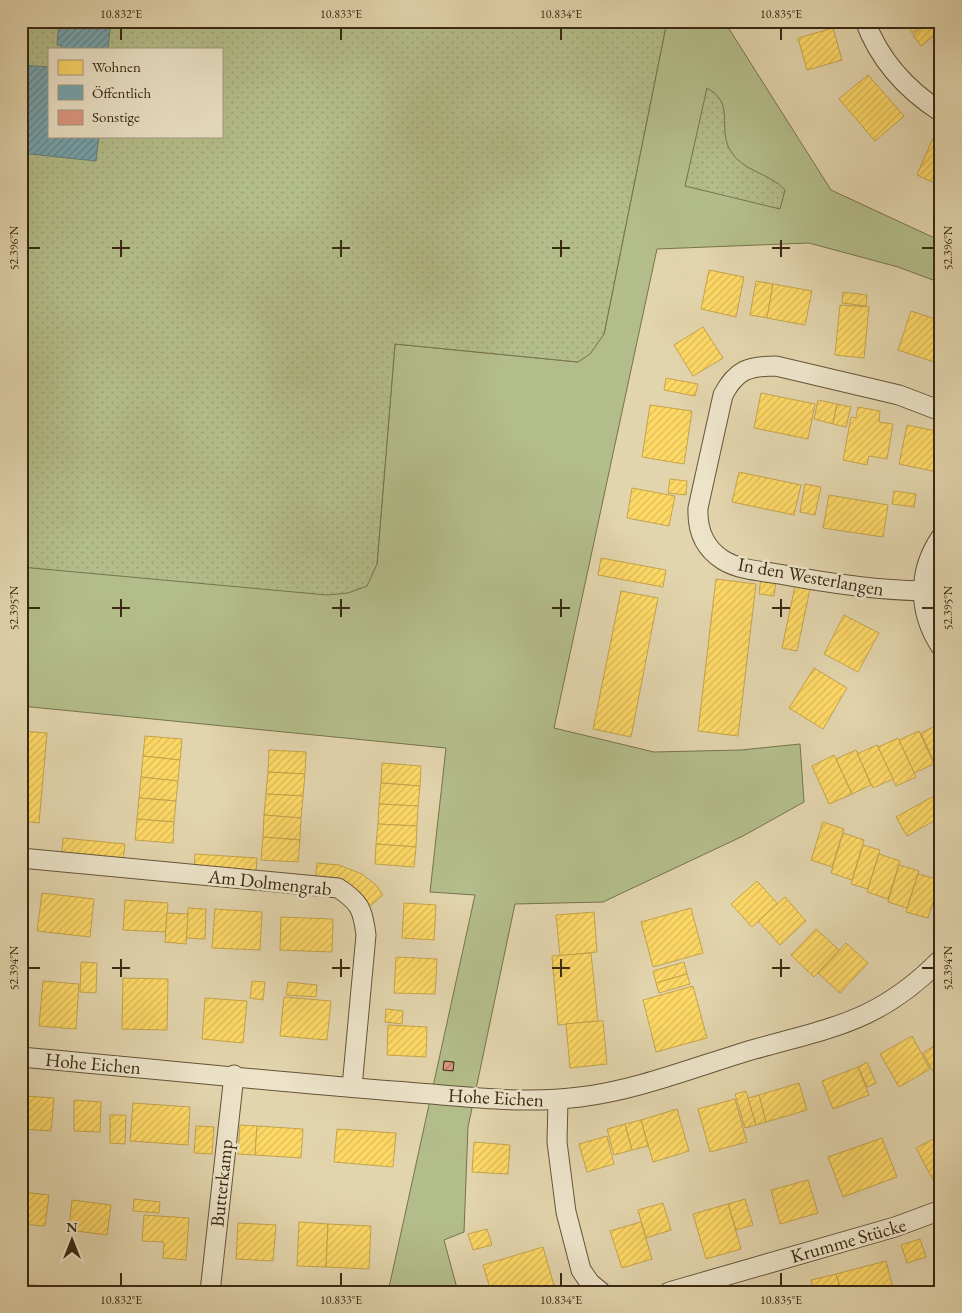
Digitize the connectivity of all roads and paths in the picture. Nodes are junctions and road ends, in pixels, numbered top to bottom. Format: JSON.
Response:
{"nodes":[{"id":1,"x":864,"y":21,"type":"edge"},
{"id":2,"x":941,"y":112,"type":"edge"},
{"id":3,"x":941,"y":412,"type":"edge"},
{"id":4,"x":941,"y":537,"type":"edge"},
{"id":5,"x":923,"y":591,"type":"junction"},
{"id":6,"x":941,"y":647,"type":"edge"},
{"id":7,"x":21,"y":858,"type":"edge"},
{"id":8,"x":941,"y":959,"type":"edge"},
{"id":9,"x":21,"y":1057,"type":"edge"},
{"id":10,"x":234,"y":1075,"type":"junction"},
{"id":11,"x":352,"y":1088,"type":"junction"},
{"id":12,"x":558,"y":1100,"type":"junction"},
{"id":13,"x":941,"y":1210,"type":"edge"},
{"id":14,"x":210,"y":1292,"type":"edge"},
{"id":15,"x":601,"y":1292,"type":"edge"},
{"id":16,"x":669,"y":1292,"type":"edge"}],
"edges":[{"from":1,"to":2,"type":"street"},
{"from":3,"to":5,"type":"street","name":"In den Westerlangen"},
{"from":4,"to":5,"type":"street"},
{"from":5,"to":6,"type":"street"},
{"from":7,"to":11,"type":"street","name":"Am Dolmengrab"},
{"from":8,"to":12,"type":"street","name":"Hohe Eichen"},
{"from":9,"to":10,"type":"street","name":"Hohe Eichen"},
{"from":10,"to":11,"type":"street","name":"Hohe Eichen"},
{"from":10,"to":14,"type":"street","name":"Butterkamp"},
{"from":11,"to":12,"type":"street","name":"Hohe Eichen"},
{"from":12,"to":15,"type":"street"},
{"from":13,"to":16,"type":"street","name":"Krumme Stücke"}]}
